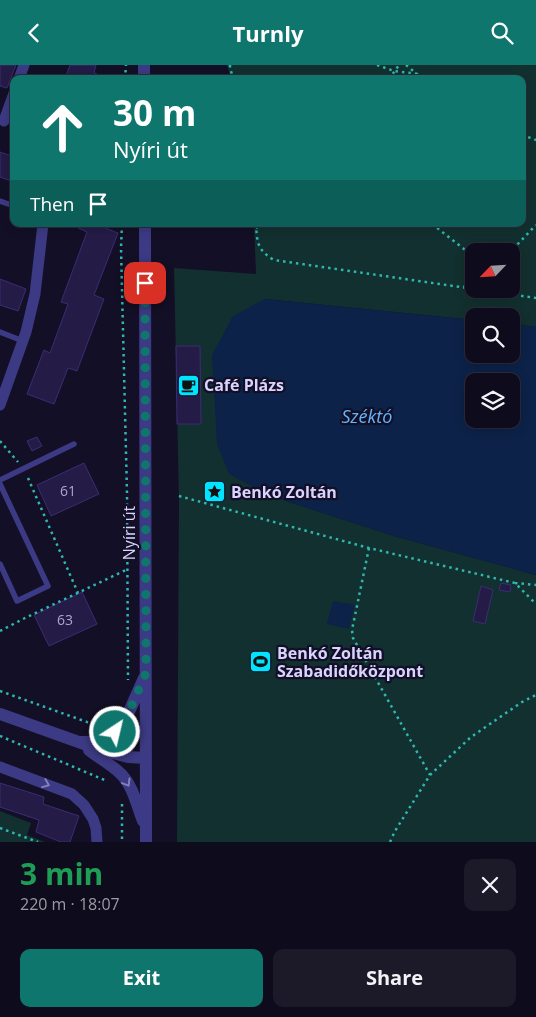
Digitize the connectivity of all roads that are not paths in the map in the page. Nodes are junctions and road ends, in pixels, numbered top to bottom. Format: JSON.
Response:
{"nodes":[{"id":1,"x":10,"y":108,"type":"edge"},
{"id":2,"x":6,"y":122,"type":"edge"},
{"id":3,"x":43,"y":227,"type":"edge"},
{"id":4,"x":145,"y":227,"type":"edge"},
{"id":5,"x":0,"y":332,"type":"edge"},
{"id":6,"x":23,"y":341,"type":"junction"},
{"id":7,"x":0,"y":405,"type":"edge"},
{"id":8,"x":74,"y":444,"type":"dead end"},
{"id":9,"x":0,"y":480,"type":"edge"},
{"id":10,"x":0,"y":484,"type":"edge"},
{"id":11,"x":0,"y":564,"type":"edge"},
{"id":12,"x":146,"y":673,"type":"junction"},
{"id":13,"x":0,"y":714,"type":"edge"},
{"id":14,"x":76,"y":742,"type":"junction"},
{"id":15,"x":146,"y":758,"type":"junction"},
{"id":16,"x":0,"y":767,"type":"edge"},
{"id":17,"x":146,"y":837,"type":"edge"},
{"id":18,"x":97,"y":842,"type":"edge"}],
"edges":[{"from":1,"to":2,"type":"street"},
{"from":3,"to":6,"type":"street"},
{"from":4,"to":12,"type":"street","name":"Nyíri út"},
{"from":5,"to":6,"type":"lane"},
{"from":6,"to":7,"type":"street"},
{"from":8,"to":9,"type":"lane"},
{"from":10,"to":11,"type":"lane"},
{"from":12,"to":14,"type":"street"},
{"from":12,"to":15,"type":"street","name":"Nyíri út"},
{"from":13,"to":14,"type":"street"},
{"from":14,"to":15,"type":"street"},
{"from":14,"to":17,"type":"street","one_way":true},
{"from":15,"to":17,"type":"street","name":"Nyíri út"},
{"from":16,"to":18,"type":"street","one_way":true}]}
